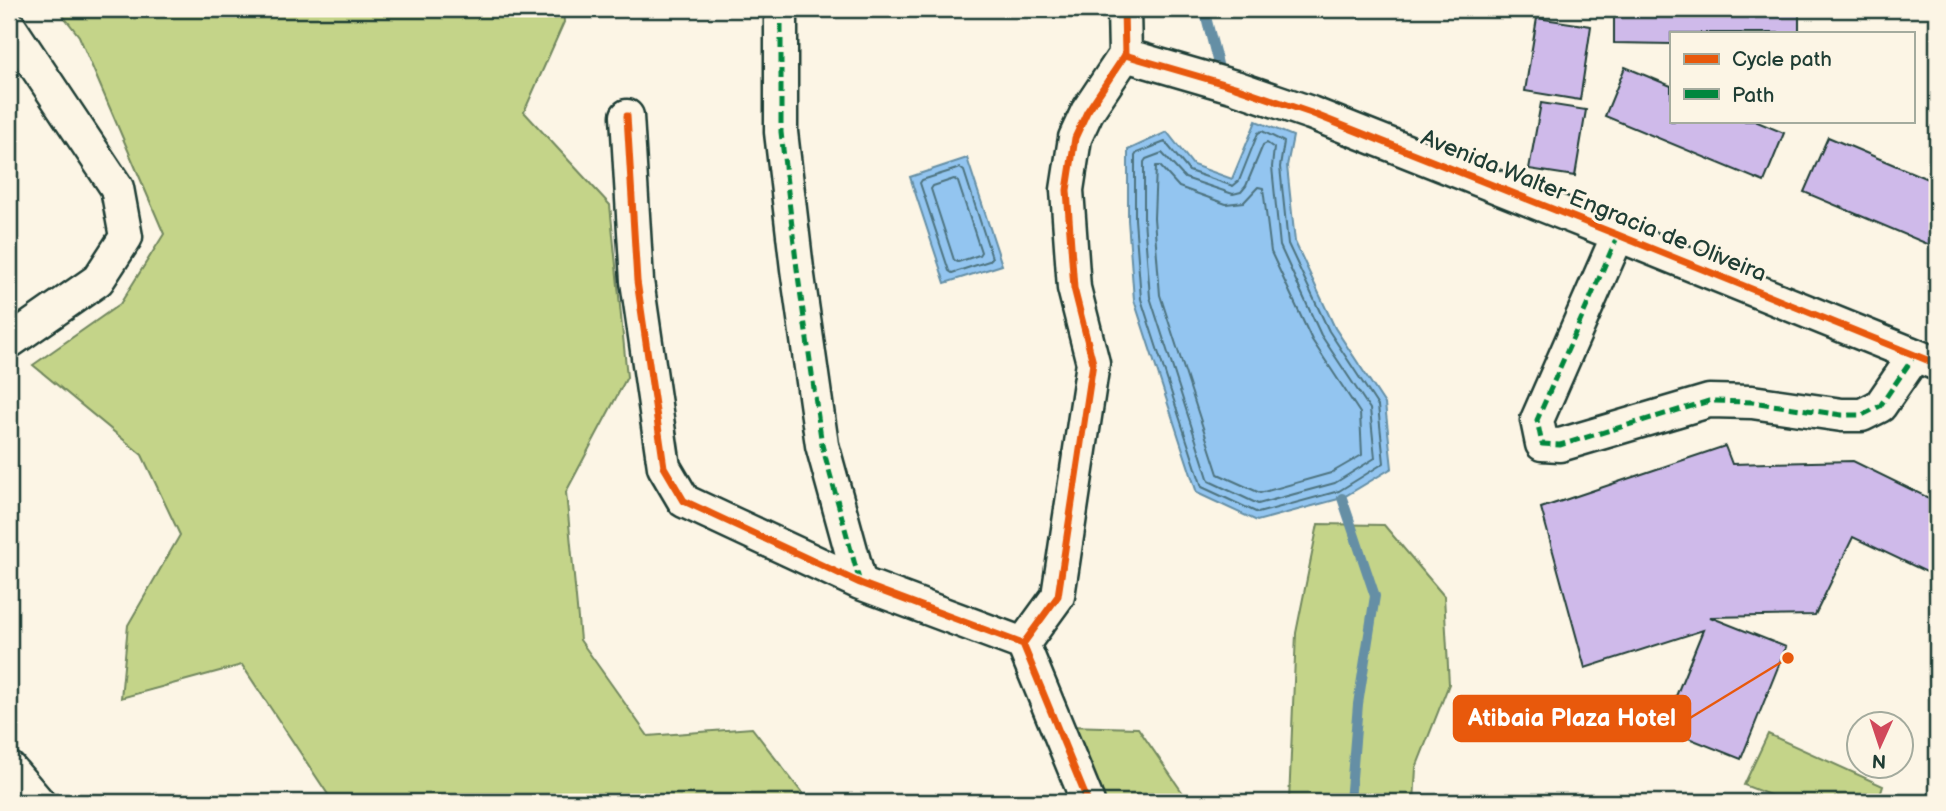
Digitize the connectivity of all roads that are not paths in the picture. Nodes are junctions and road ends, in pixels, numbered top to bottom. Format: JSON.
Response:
{"nodes":[{"id":1,"x":781,"y":9,"type":"edge"},
{"id":2,"x":1124,"y":9,"type":"edge"},
{"id":3,"x":9,"y":26,"type":"edge"},
{"id":4,"x":1125,"y":55,"type":"junction"},
{"id":5,"x":627,"y":116,"type":"dead end"},
{"id":6,"x":1618,"y":234,"type":"junction"},
{"id":7,"x":9,"y":342,"type":"edge"},
{"id":8,"x":1926,"y":360,"type":"edge"},
{"id":9,"x":860,"y":583,"type":"junction"},
{"id":10,"x":1023,"y":644,"type":"junction"},
{"id":11,"x":9,"y":768,"type":"edge"},
{"id":12,"x":38,"y":802,"type":"edge"},
{"id":13,"x":1088,"y":802,"type":"edge"}],
"edges":[{"from":1,"to":9,"type":"street"},
{"from":2,"to":4,"type":"street"},
{"from":3,"to":7,"type":"street"},
{"from":4,"to":6,"type":"street","name":"Avenida Walter Engracia de Oliveira"},
{"from":4,"to":10,"type":"street"},
{"from":5,"to":9,"type":"street"},
{"from":6,"to":8,"type":"street","name":"Avenida Walter Engracia de Oliveira"},
{"from":6,"to":8,"type":"street"},
{"from":9,"to":10,"type":"street"},
{"from":10,"to":13,"type":"street"},
{"from":11,"to":12,"type":"street"}]}
